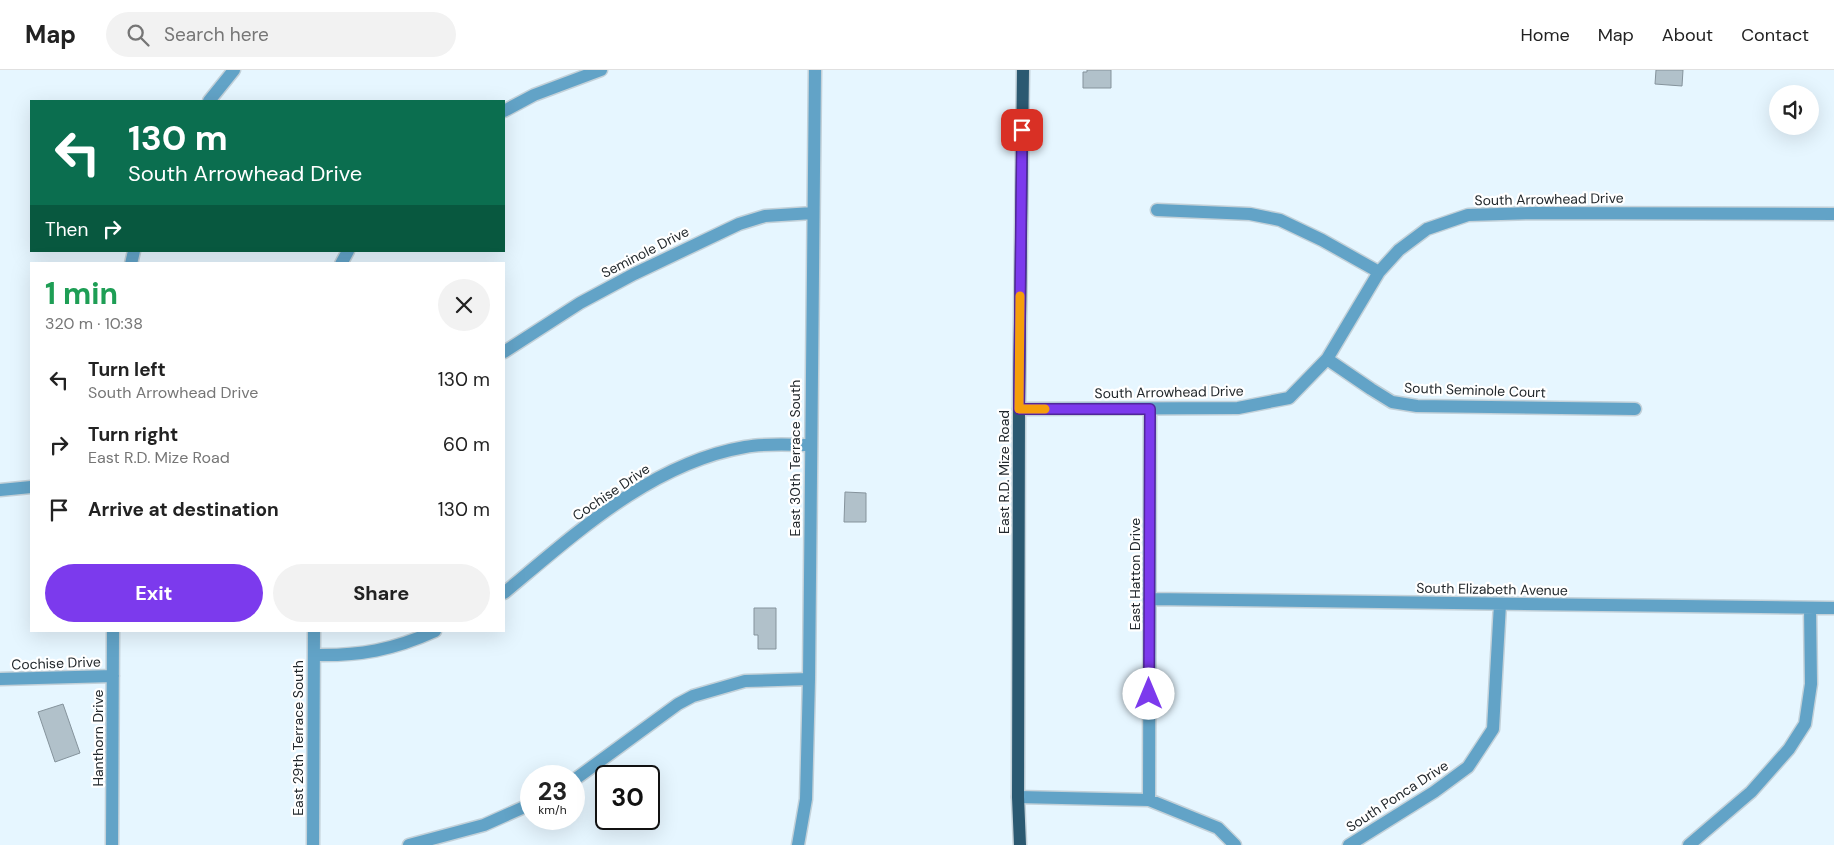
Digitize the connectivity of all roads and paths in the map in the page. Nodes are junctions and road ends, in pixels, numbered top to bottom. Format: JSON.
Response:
{"nodes":[{"id":1,"x":234,"y":70,"type":"edge"},
{"id":2,"x":600,"y":70,"type":"edge"},
{"id":3,"x":815,"y":70,"type":"edge"},
{"id":4,"x":1023,"y":70,"type":"edge"},
{"id":5,"x":210,"y":100,"type":"edge"},
{"id":6,"x":505,"y":110,"type":"edge"},
{"id":7,"x":1157,"y":210,"type":"dead end"},
{"id":8,"x":813,"y":213,"type":"junction"},
{"id":9,"x":1834,"y":214,"type":"edge"},
{"id":10,"x":1379,"y":272,"type":"junction"},
{"id":11,"x":505,"y":351,"type":"edge"},
{"id":12,"x":1328,"y":359,"type":"junction"},
{"id":13,"x":1019,"y":409,"type":"junction"},
{"id":14,"x":1150,"y":409,"type":"junction"},
{"id":15,"x":1635,"y":409,"type":"dead end"},
{"id":16,"x":810,"y":445,"type":"junction"},
{"id":17,"x":30,"y":488,"type":"edge"},
{"id":18,"x":0,"y":490,"type":"edge"},
{"id":19,"x":505,"y":592,"type":"edge"},
{"id":20,"x":1150,"y":599,"type":"junction"},
{"id":21,"x":1500,"y":604,"type":"junction"},
{"id":22,"x":1810,"y":608,"type":"junction"},
{"id":23,"x":1834,"y":608,"type":"edge"},
{"id":24,"x":113,"y":632,"type":"edge"},
{"id":25,"x":314,"y":632,"type":"edge"},
{"id":26,"x":433,"y":632,"type":"edge"},
{"id":27,"x":314,"y":655,"type":"junction"},
{"id":28,"x":113,"y":676,"type":"junction"},
{"id":29,"x":0,"y":679,"type":"edge"},
{"id":30,"x":809,"y":679,"type":"junction"},
{"id":31,"x":585,"y":772,"type":"edge"},
{"id":32,"x":1018,"y":797,"type":"junction"},
{"id":33,"x":1149,"y":800,"type":"junction"},
{"id":34,"x":520,"y":809,"type":"edge"},
{"id":35,"x":112,"y":845,"type":"edge"},
{"id":36,"x":313,"y":845,"type":"edge"},
{"id":37,"x":408,"y":845,"type":"edge"},
{"id":38,"x":798,"y":845,"type":"edge"},
{"id":39,"x":1020,"y":845,"type":"edge"},
{"id":40,"x":1235,"y":845,"type":"edge"},
{"id":41,"x":1349,"y":845,"type":"edge"},
{"id":42,"x":1689,"y":845,"type":"edge"}],
"edges":[{"from":1,"to":5,"type":"street"},
{"from":2,"to":6,"type":"street"},
{"from":3,"to":8,"type":"street","name":"East 30th Terrace South"},
{"from":4,"to":13,"type":"main road","name":"East R.D. Mize Road"},
{"from":7,"to":10,"type":"street"},
{"from":8,"to":11,"type":"street","name":"Seminole Drive"},
{"from":8,"to":16,"type":"street","name":"East 30th Terrace South"},
{"from":9,"to":10,"type":"street","name":"South Arrowhead Drive"},
{"from":10,"to":12,"type":"street","name":"South Arrowhead Drive"},
{"from":12,"to":14,"type":"street","name":"South Arrowhead Drive"},
{"from":12,"to":15,"type":"street","name":"South Seminole Court"},
{"from":13,"to":14,"type":"street","name":"South Arrowhead Drive"},
{"from":13,"to":32,"type":"main road","name":"East R.D. Mize Road"},
{"from":14,"to":20,"type":"street","name":"East Hatton Drive"},
{"from":16,"to":19,"type":"street","name":"Cochise Drive"},
{"from":16,"to":30,"type":"street","name":"East 30th Terrace South"},
{"from":17,"to":18,"type":"street"},
{"from":20,"to":21,"type":"street","name":"South Elizabeth Avenue"},
{"from":20,"to":33,"type":"street","name":"East Hatton Drive"},
{"from":21,"to":22,"type":"street","name":"South Elizabeth Avenue"},
{"from":21,"to":41,"type":"street","name":"South Ponca Drive"},
{"from":22,"to":23,"type":"street","name":"South Elizabeth Avenue"},
{"from":22,"to":42,"type":"street"},
{"from":24,"to":28,"type":"street","name":"Hanthorn Drive"},
{"from":25,"to":27,"type":"street","name":"East 29th Terrace South"},
{"from":26,"to":27,"type":"street"},
{"from":27,"to":36,"type":"street","name":"East 29th Terrace South"},
{"from":28,"to":29,"type":"street","name":"Cochise Drive"},
{"from":28,"to":35,"type":"street","name":"Hanthorn Drive"},
{"from":30,"to":31,"type":"street"},
{"from":30,"to":38,"type":"street","name":"East 30th Terrace South"},
{"from":32,"to":33,"type":"street"},
{"from":32,"to":39,"type":"main road","name":"East R.D. Mize Road"},
{"from":33,"to":40,"type":"street"},
{"from":34,"to":37,"type":"street"}]}
